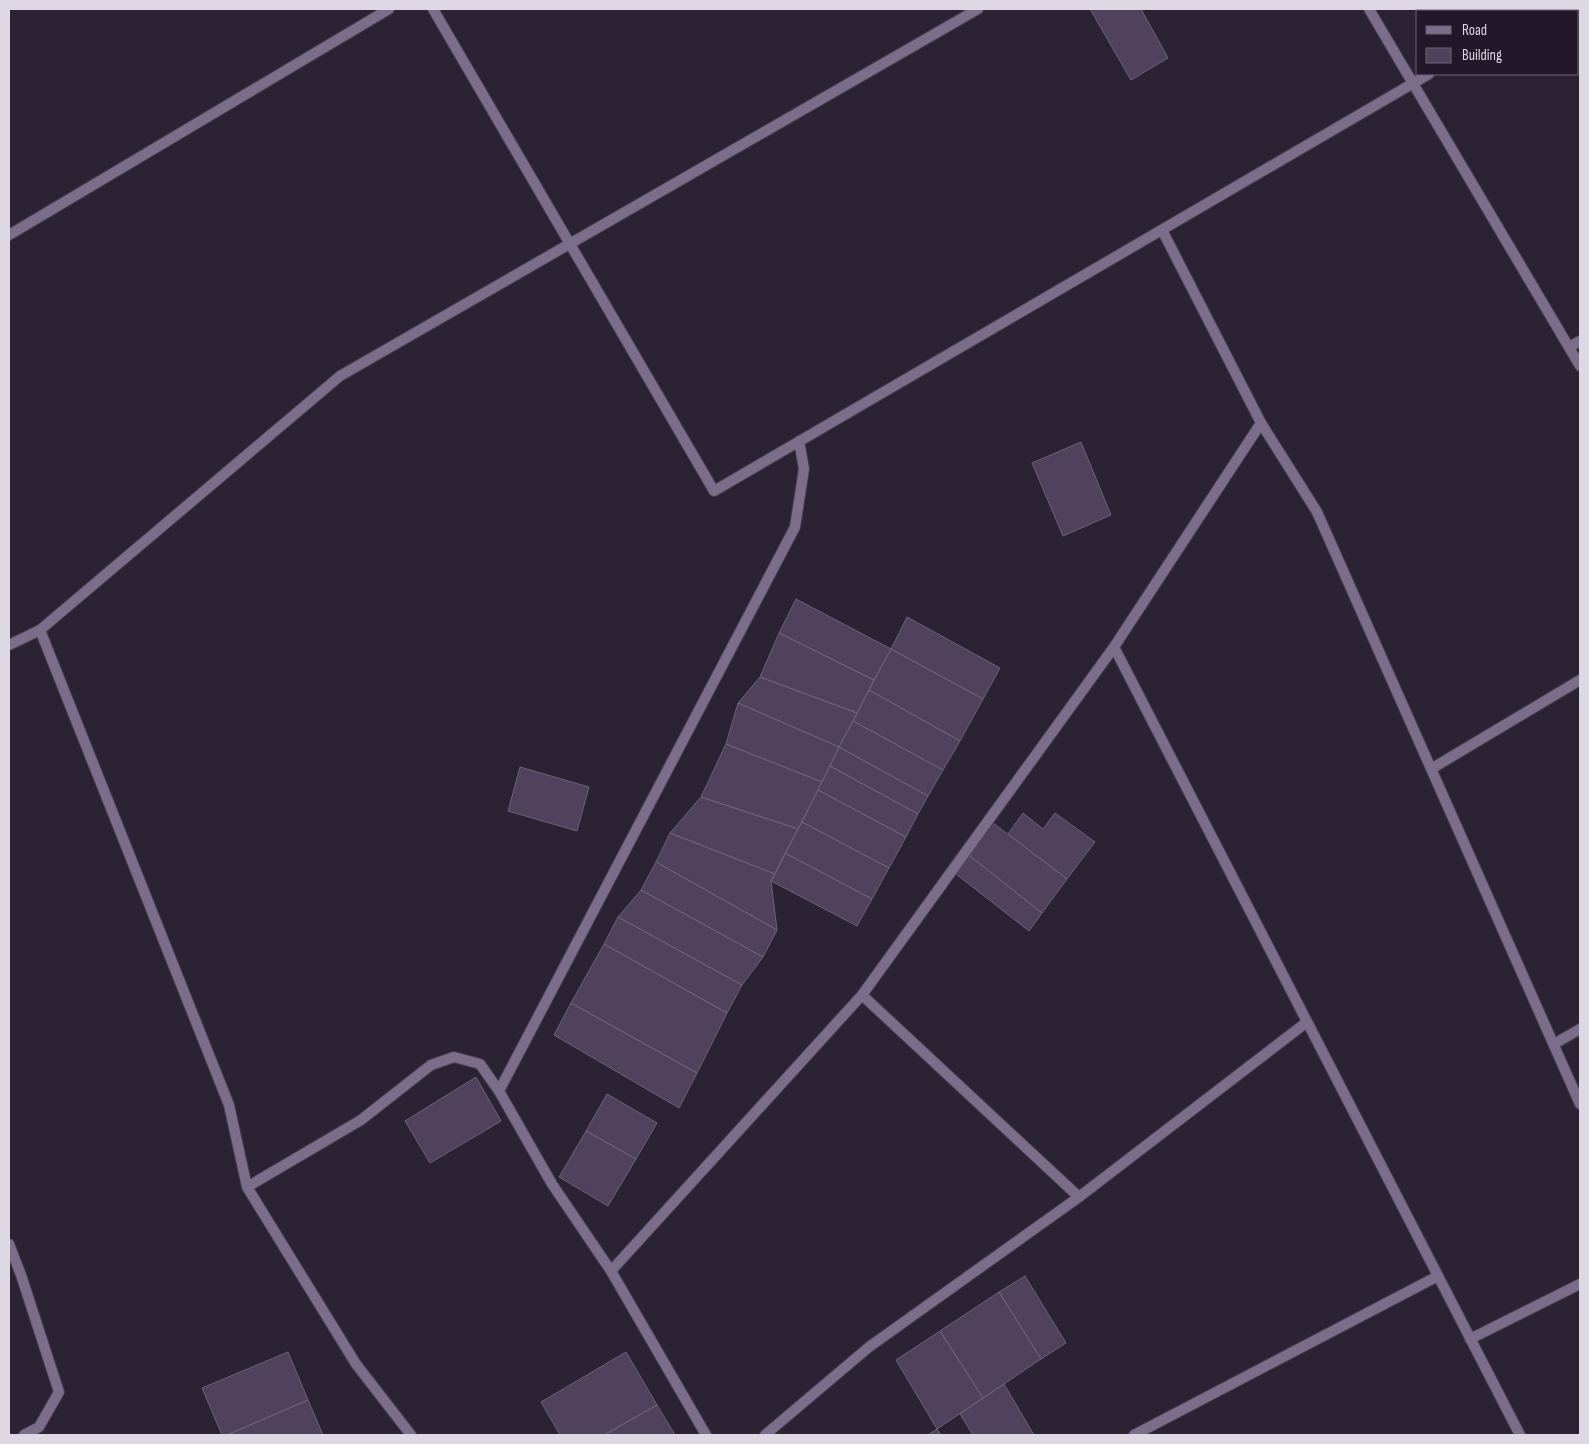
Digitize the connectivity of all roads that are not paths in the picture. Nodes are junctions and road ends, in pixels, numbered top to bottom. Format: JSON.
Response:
{"nodes":[{"id":1,"x":389,"y":9,"type":"edge"},
{"id":2,"x":433,"y":9,"type":"edge"},
{"id":3,"x":978,"y":9,"type":"edge"},
{"id":4,"x":1369,"y":9,"type":"edge"},
{"id":5,"x":1427,"y":75,"type":"edge"},
{"id":6,"x":1413,"y":83,"type":"junction"},
{"id":7,"x":1162,"y":230,"type":"junction"},
{"id":8,"x":9,"y":234,"type":"edge"},
{"id":9,"x":571,"y":243,"type":"junction"},
{"id":10,"x":1580,"y":341,"type":"edge"},
{"id":11,"x":1569,"y":347,"type":"junction"},
{"id":12,"x":1580,"y":366,"type":"edge"},
{"id":13,"x":1262,"y":423,"type":"junction"},
{"id":14,"x":799,"y":441,"type":"junction"},
{"id":15,"x":40,"y":630,"type":"junction"},
{"id":16,"x":9,"y":645,"type":"edge"},
{"id":17,"x":1114,"y":647,"type":"junction"},
{"id":18,"x":1580,"y":680,"type":"edge"},
{"id":19,"x":1431,"y":769,"type":"junction"},
{"id":20,"x":862,"y":995,"type":"junction"},
{"id":21,"x":1307,"y":1022,"type":"junction"},
{"id":22,"x":1580,"y":1029,"type":"edge"},
{"id":23,"x":1554,"y":1044,"type":"junction"},
{"id":24,"x":499,"y":1090,"type":"junction"},
{"id":25,"x":1580,"y":1104,"type":"edge"},
{"id":26,"x":247,"y":1187,"type":"junction"},
{"id":27,"x":1079,"y":1197,"type":"junction"},
{"id":28,"x":9,"y":1244,"type":"edge"},
{"id":29,"x":611,"y":1271,"type":"junction"},
{"id":30,"x":1438,"y":1276,"type":"junction"},
{"id":31,"x":1580,"y":1284,"type":"edge"},
{"id":32,"x":1470,"y":1339,"type":"junction"},
{"id":33,"x":40,"y":1431,"type":"edge"},
{"id":34,"x":24,"y":1435,"type":"edge"},
{"id":35,"x":411,"y":1435,"type":"edge"},
{"id":36,"x":706,"y":1435,"type":"edge"},
{"id":37,"x":765,"y":1435,"type":"edge"},
{"id":38,"x":1134,"y":1435,"type":"edge"},
{"id":39,"x":1520,"y":1435,"type":"edge"}],
"edges":[{"from":1,"to":8,"type":"street"},
{"from":2,"to":9,"type":"street"},
{"from":3,"to":9,"type":"street"},
{"from":4,"to":6,"type":"street"},
{"from":5,"to":6,"type":"street"},
{"from":6,"to":7,"type":"street"},
{"from":6,"to":11,"type":"street"},
{"from":7,"to":13,"type":"street"},
{"from":7,"to":14,"type":"street"},
{"from":9,"to":14,"type":"street"},
{"from":9,"to":15,"type":"street"},
{"from":10,"to":11,"type":"street"},
{"from":11,"to":12,"type":"street"},
{"from":13,"to":17,"type":"street"},
{"from":13,"to":19,"type":"street"},
{"from":14,"to":24,"type":"street"},
{"from":15,"to":16,"type":"street"},
{"from":15,"to":26,"type":"street"},
{"from":17,"to":20,"type":"street"},
{"from":17,"to":21,"type":"street"},
{"from":18,"to":19,"type":"street"},
{"from":19,"to":23,"type":"street"},
{"from":20,"to":27,"type":"street"},
{"from":20,"to":29,"type":"street"},
{"from":21,"to":27,"type":"street"},
{"from":21,"to":30,"type":"street"},
{"from":22,"to":23,"type":"street"},
{"from":23,"to":25,"type":"street"},
{"from":24,"to":26,"type":"street"},
{"from":24,"to":29,"type":"street"},
{"from":26,"to":35,"type":"street"},
{"from":27,"to":37,"type":"street"},
{"from":28,"to":33,"type":"street"},
{"from":29,"to":36,"type":"street"},
{"from":30,"to":32,"type":"street"},
{"from":30,"to":38,"type":"street"},
{"from":31,"to":32,"type":"street"},
{"from":32,"to":39,"type":"street"},
{"from":33,"to":34,"type":"street"}]}
